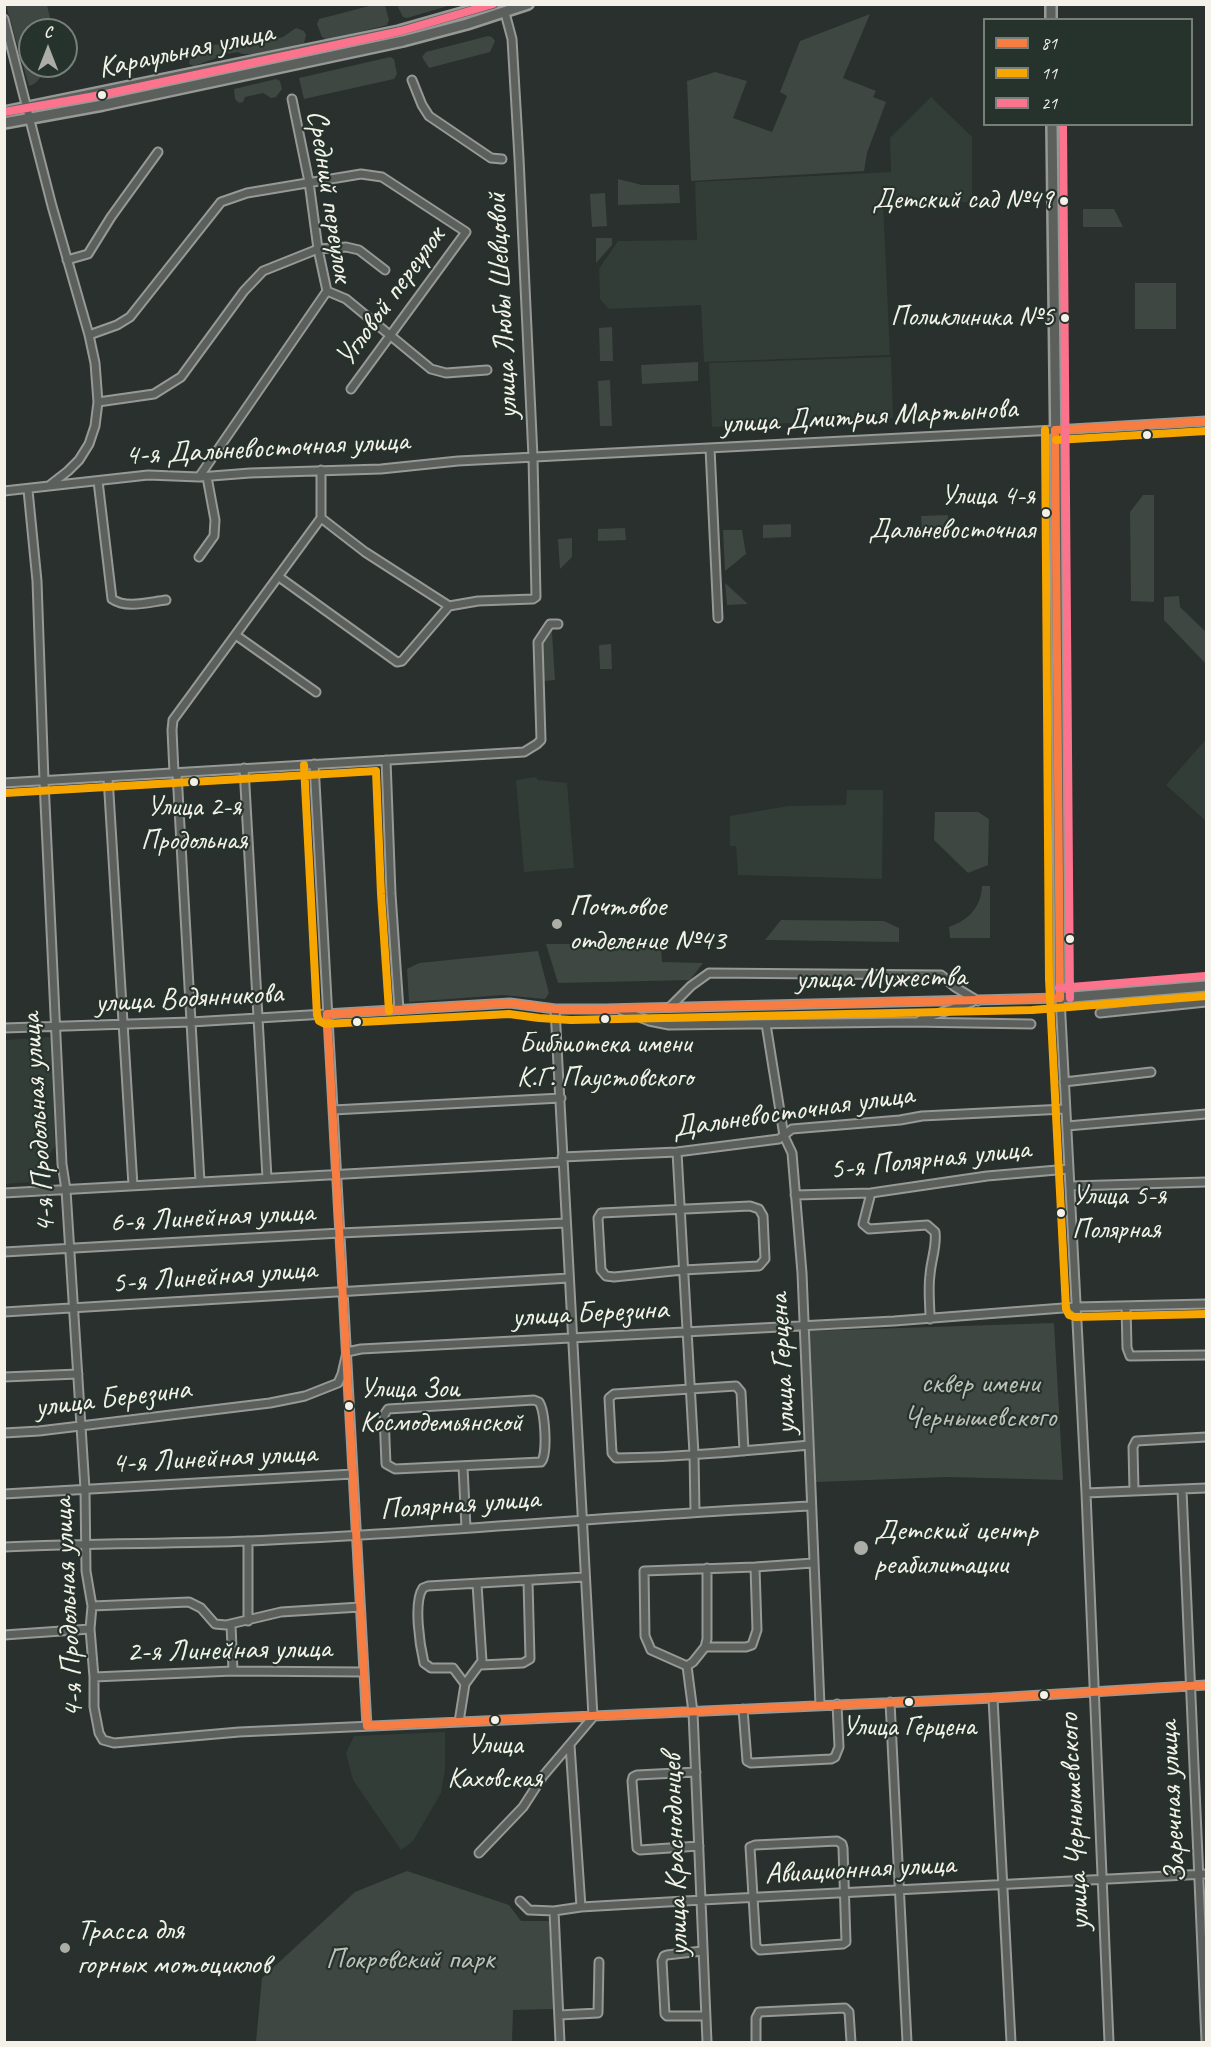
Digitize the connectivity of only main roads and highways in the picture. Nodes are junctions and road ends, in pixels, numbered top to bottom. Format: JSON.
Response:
{"nodes":[{"id":1,"x":494,"y":4,"type":"edge"},
{"id":2,"x":528,"y":4,"type":"edge"},
{"id":3,"x":4,"y":112,"type":"edge"},
{"id":4,"x":27,"y":113,"type":"junction"},
{"id":5,"x":4,"y":123,"type":"edge"},
{"id":6,"x":1052,"y":126,"type":"edge"},
{"id":7,"x":1206,"y":986,"type":"edge"},
{"id":8,"x":1060,"y":998,"type":"joint"}],
"edges":[{"from":1,"to":4,"type":"main road","name":"Караульная улица"},
{"from":2,"to":4,"type":"main road","name":"Караульная улица"},
{"from":3,"to":4,"type":"main road"},
{"from":4,"to":5,"type":"main road"},
{"from":6,"to":8,"type":"main road","name":"улица Чернышевского"},
{"from":7,"to":8,"type":"main road","name":"улица Мужества"}]}
